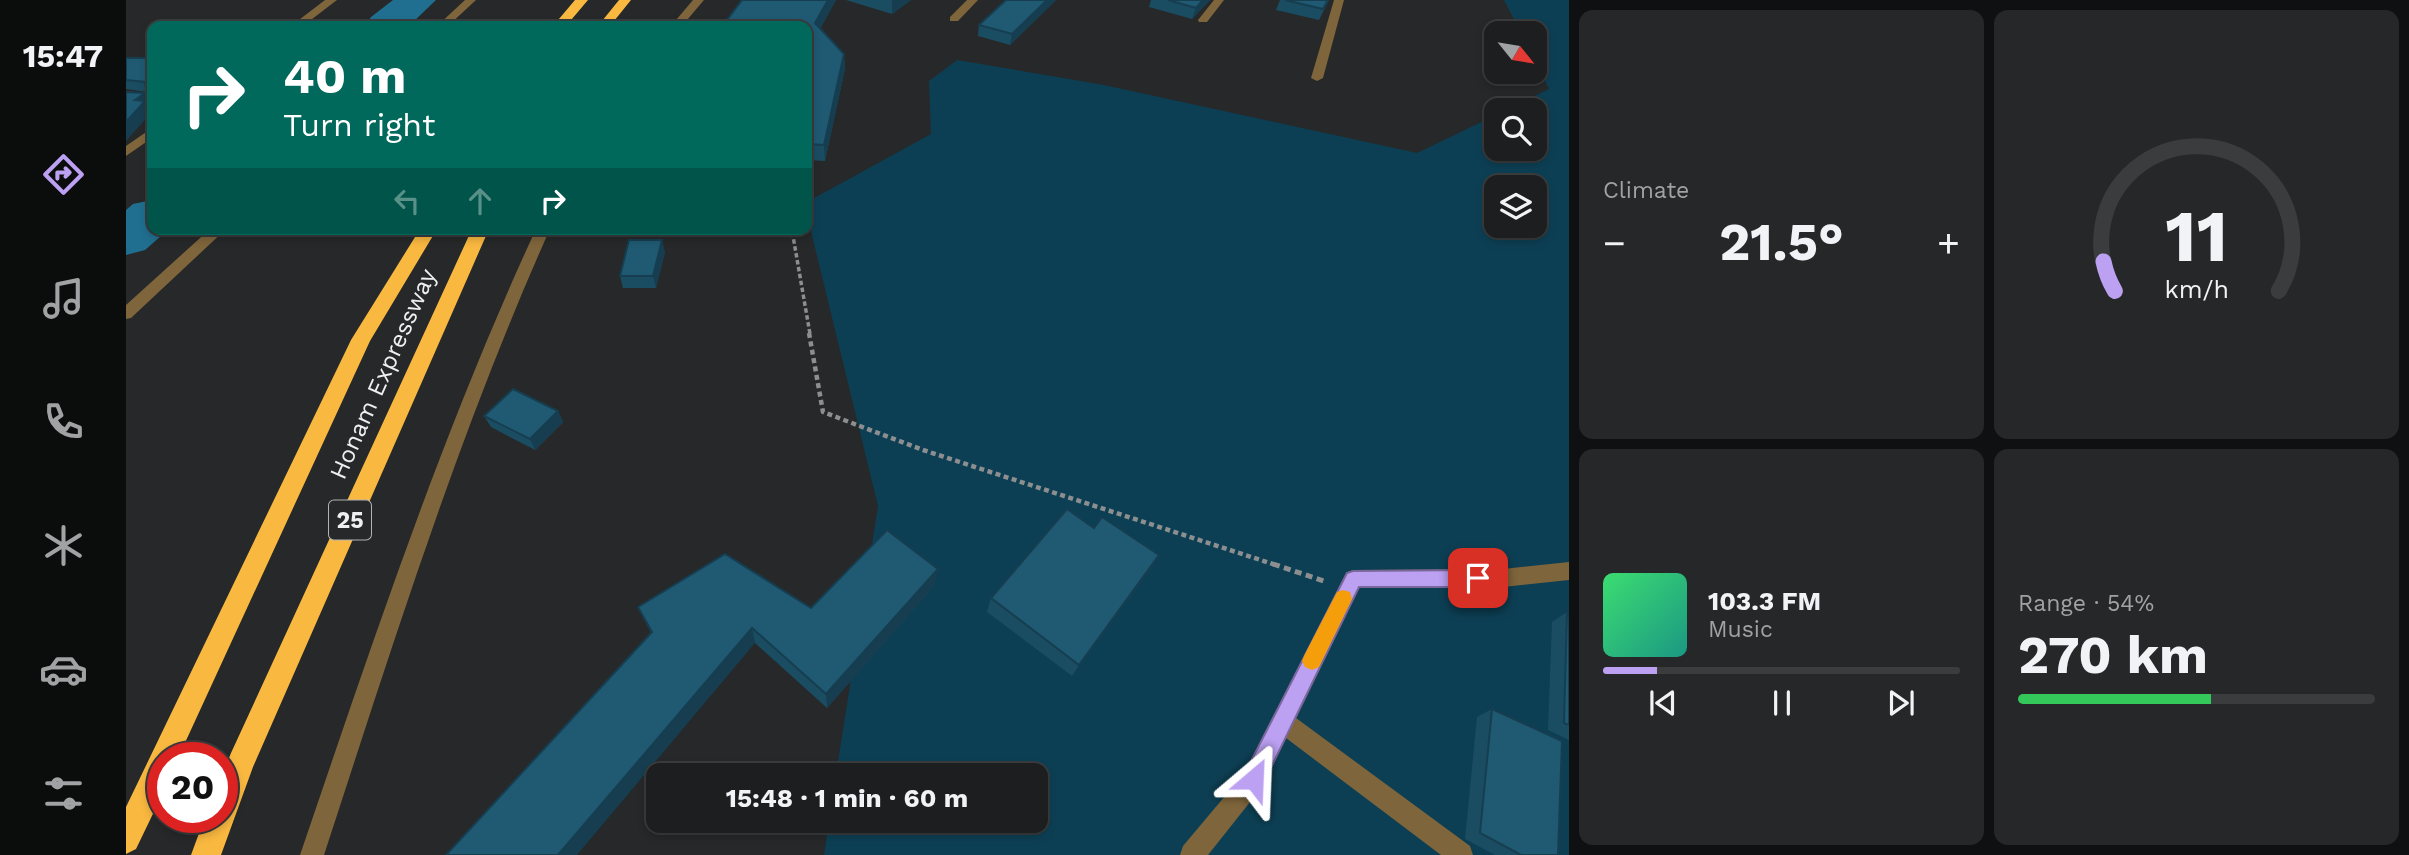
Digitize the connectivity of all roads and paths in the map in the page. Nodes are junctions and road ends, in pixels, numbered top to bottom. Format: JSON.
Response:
{"nodes":[{"id":1,"x":332,"y":0,"type":"edge"},
{"id":2,"x":471,"y":0,"type":"edge"},
{"id":3,"x":582,"y":0,"type":"edge"},
{"id":4,"x":625,"y":0,"type":"edge"},
{"id":5,"x":699,"y":0,"type":"edge"},
{"id":6,"x":973,"y":0,"type":"edge"},
{"id":7,"x":1219,"y":0,"type":"edge"},
{"id":8,"x":1339,"y":0,"type":"edge"},
{"id":9,"x":954,"y":19,"type":"dead end"},
{"id":10,"x":1203,"y":20,"type":"edge"},
{"id":11,"x":303,"y":21,"type":"edge"},
{"id":12,"x":448,"y":21,"type":"edge"},
{"id":13,"x":563,"y":21,"type":"edge"},
{"id":14,"x":608,"y":21,"type":"edge"},
{"id":15,"x":680,"y":21,"type":"edge"},
{"id":16,"x":1317,"y":78,"type":"dead end"},
{"id":17,"x":126,"y":95,"type":"edge"},
{"id":18,"x":147,"y":97,"type":"edge"},
{"id":19,"x":147,"y":136,"type":"edge"},
{"id":20,"x":126,"y":152,"type":"edge"},
{"id":21,"x":212,"y":235,"type":"edge"},
{"id":22,"x":425,"y":235,"type":"edge"},
{"id":23,"x":478,"y":235,"type":"edge"},
{"id":24,"x":540,"y":235,"type":"edge"},
{"id":25,"x":792,"y":235,"type":"edge"},
{"id":26,"x":126,"y":314,"type":"edge"},
{"id":27,"x":1569,"y":571,"type":"edge"},
{"id":28,"x":1348,"y":589,"type":"junction"},
{"id":29,"x":1282,"y":721,"type":"junction"},
{"id":30,"x":171,"y":742,"type":"edge"},
{"id":31,"x":238,"y":771,"type":"edge"},
{"id":32,"x":147,"y":794,"type":"edge"},
{"id":33,"x":214,"y":833,"type":"edge"},
{"id":34,"x":126,"y":839,"type":"edge"},
{"id":35,"x":206,"y":855,"type":"edge"},
{"id":36,"x":312,"y":855,"type":"edge"},
{"id":37,"x":1192,"y":855,"type":"edge"},
{"id":38,"x":1461,"y":855,"type":"edge"}],
"edges":[{"from":1,"to":11,"type":"street"},
{"from":2,"to":12,"type":"street"},
{"from":3,"to":13,"type":"highway"},
{"from":4,"to":14,"type":"highway"},
{"from":5,"to":15,"type":"street"},
{"from":6,"to":9,"type":"street"},
{"from":7,"to":10,"type":"street"},
{"from":8,"to":16,"type":"street"},
{"from":17,"to":18,"type":"street"},
{"from":19,"to":20,"type":"street"},
{"from":21,"to":26,"type":"street"},
{"from":22,"to":30,"type":"highway","name":"Honam Expressway"},
{"from":23,"to":31,"type":"highway","name":"Honam Expressway","number":"25"},
{"from":24,"to":36,"type":"street"},
{"from":25,"to":28,"type":"path"},
{"from":27,"to":28,"type":"street"},
{"from":28,"to":29,"type":"street"},
{"from":29,"to":37,"type":"street"},
{"from":29,"to":38,"type":"street"},
{"from":32,"to":34,"type":"highway","name":"Honam Expressway"},
{"from":33,"to":35,"type":"highway"}]}
